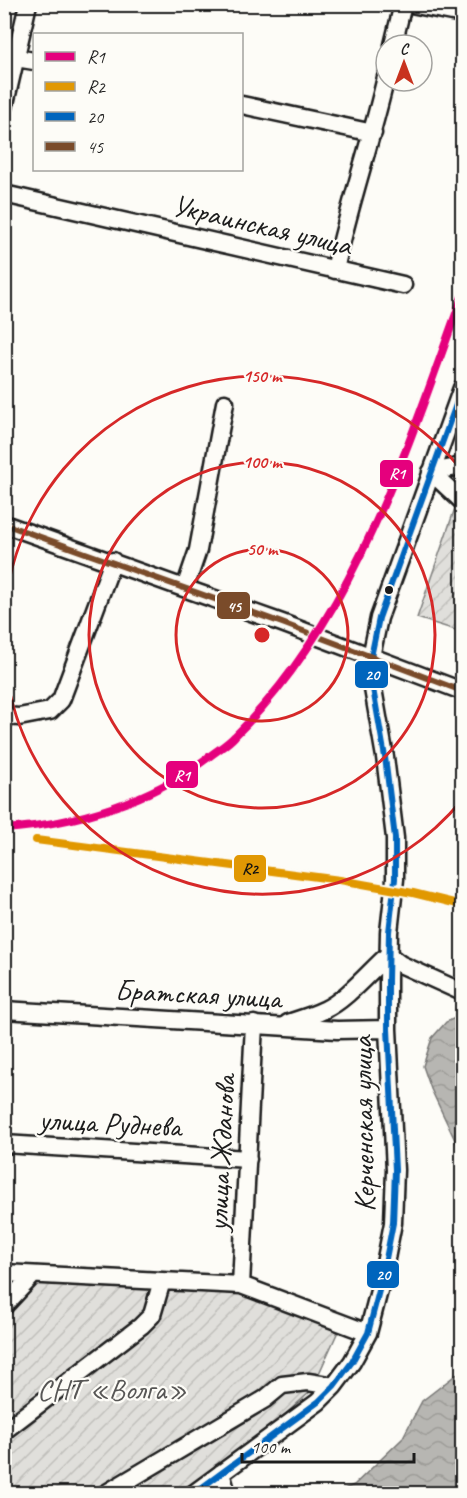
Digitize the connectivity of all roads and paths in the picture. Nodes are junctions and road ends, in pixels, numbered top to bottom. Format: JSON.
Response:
{"nodes":[{"id":1,"x":28,"y":4,"type":"edge"},
{"id":2,"x":403,"y":4,"type":"edge"},
{"id":3,"x":411,"y":4,"type":"edge"},
{"id":4,"x":462,"y":14,"type":"edge"},
{"id":5,"x":396,"y":33,"type":"edge"},
{"id":6,"x":11,"y":57,"type":"edge"},
{"id":7,"x":33,"y":61,"type":"edge"},
{"id":8,"x":382,"y":93,"type":"edge"},
{"id":9,"x":243,"y":105,"type":"edge"},
{"id":10,"x":4,"y":108,"type":"edge"},
{"id":11,"x":373,"y":133,"type":"junction"},
{"id":12,"x":4,"y":194,"type":"edge"},
{"id":13,"x":335,"y":270,"type":"junction"},
{"id":14,"x":403,"y":285,"type":"dead end"},
{"id":15,"x":462,"y":388,"type":"edge"},
{"id":16,"x":225,"y":404,"type":"dead end"},
{"id":17,"x":462,"y":466,"type":"edge"},
{"id":18,"x":431,"y":472,"type":"junction"},
{"id":19,"x":462,"y":501,"type":"edge"},
{"id":20,"x":4,"y":524,"type":"edge"},
{"id":21,"x":113,"y":561,"type":"junction"},
{"id":22,"x":185,"y":588,"type":"junction"},
{"id":23,"x":371,"y":657,"type":"junction"},
{"id":24,"x":462,"y":691,"type":"edge"},
{"id":25,"x":4,"y":716,"type":"edge"},
{"id":26,"x":388,"y":955,"type":"junction"},
{"id":27,"x":462,"y":992,"type":"edge"},
{"id":28,"x":4,"y":1010,"type":"edge"},
{"id":29,"x":254,"y":1024,"type":"junction"},
{"id":30,"x":283,"y":1025,"type":"junction"},
{"id":31,"x":388,"y":1029,"type":"junction"},
{"id":32,"x":4,"y":1144,"type":"edge"},
{"id":33,"x":248,"y":1159,"type":"junction"},
{"id":34,"x":4,"y":1273,"type":"edge"},
{"id":35,"x":33,"y":1275,"type":"junction"},
{"id":36,"x":162,"y":1281,"type":"junction"},
{"id":37,"x":242,"y":1285,"type":"junction"},
{"id":38,"x":4,"y":1306,"type":"edge"},
{"id":39,"x":368,"y":1333,"type":"junction"},
{"id":40,"x":334,"y":1386,"type":"junction"},
{"id":41,"x":4,"y":1431,"type":"edge"},
{"id":42,"x":221,"y":1473,"type":"junction"},
{"id":43,"x":105,"y":1494,"type":"edge"},
{"id":44,"x":193,"y":1494,"type":"edge"},
{"id":45,"x":227,"y":1494,"type":"edge"}],
"edges":[{"from":1,"to":6,"type":"street"},
{"from":2,"to":5,"type":"street"},
{"from":3,"to":4,"type":"street"},
{"from":6,"to":7,"type":"street"},
{"from":6,"to":10,"type":"street"},
{"from":8,"to":11,"type":"street"},
{"from":9,"to":11,"type":"street"},
{"from":11,"to":13,"type":"street"},
{"from":12,"to":13,"type":"street","name":"Украинская улица"},
{"from":13,"to":14,"type":"street","name":"Украинская улица"},
{"from":15,"to":18,"type":"street","name":"Керченская улица"},
{"from":16,"to":22,"type":"street"},
{"from":17,"to":18,"type":"street"},
{"from":18,"to":19,"type":"street"},
{"from":18,"to":23,"type":"street","name":"Керченская улица"},
{"from":20,"to":21,"type":"street"},
{"from":21,"to":22,"type":"street"},
{"from":21,"to":25,"type":"street"},
{"from":22,"to":23,"type":"street"},
{"from":23,"to":24,"type":"street"},
{"from":23,"to":26,"type":"street","name":"Керченская улица"},
{"from":26,"to":27,"type":"street"},
{"from":26,"to":30,"type":"street"},
{"from":26,"to":31,"type":"street","name":"Керченская улица"},
{"from":28,"to":29,"type":"street","name":"Братская улица"},
{"from":29,"to":30,"type":"street","name":"Братская улица"},
{"from":29,"to":33,"type":"street","name":"улица Жданова"},
{"from":30,"to":31,"type":"street","name":"Братская улица"},
{"from":31,"to":39,"type":"street","name":"Керченская улица"},
{"from":32,"to":33,"type":"street","name":"улица Руднева"},
{"from":33,"to":37,"type":"street","name":"улица Жданова"},
{"from":34,"to":35,"type":"street"},
{"from":35,"to":36,"type":"street"},
{"from":35,"to":38,"type":"street"},
{"from":36,"to":37,"type":"street"},
{"from":36,"to":41,"type":"street"},
{"from":37,"to":39,"type":"street"},
{"from":39,"to":40,"type":"street","name":"Керченская улица"},
{"from":40,"to":42,"type":"street","name":"Керченская улица"},
{"from":40,"to":43,"type":"street"},
{"from":42,"to":44,"type":"street","name":"Керченская улица"},
{"from":42,"to":45,"type":"street"}]}
